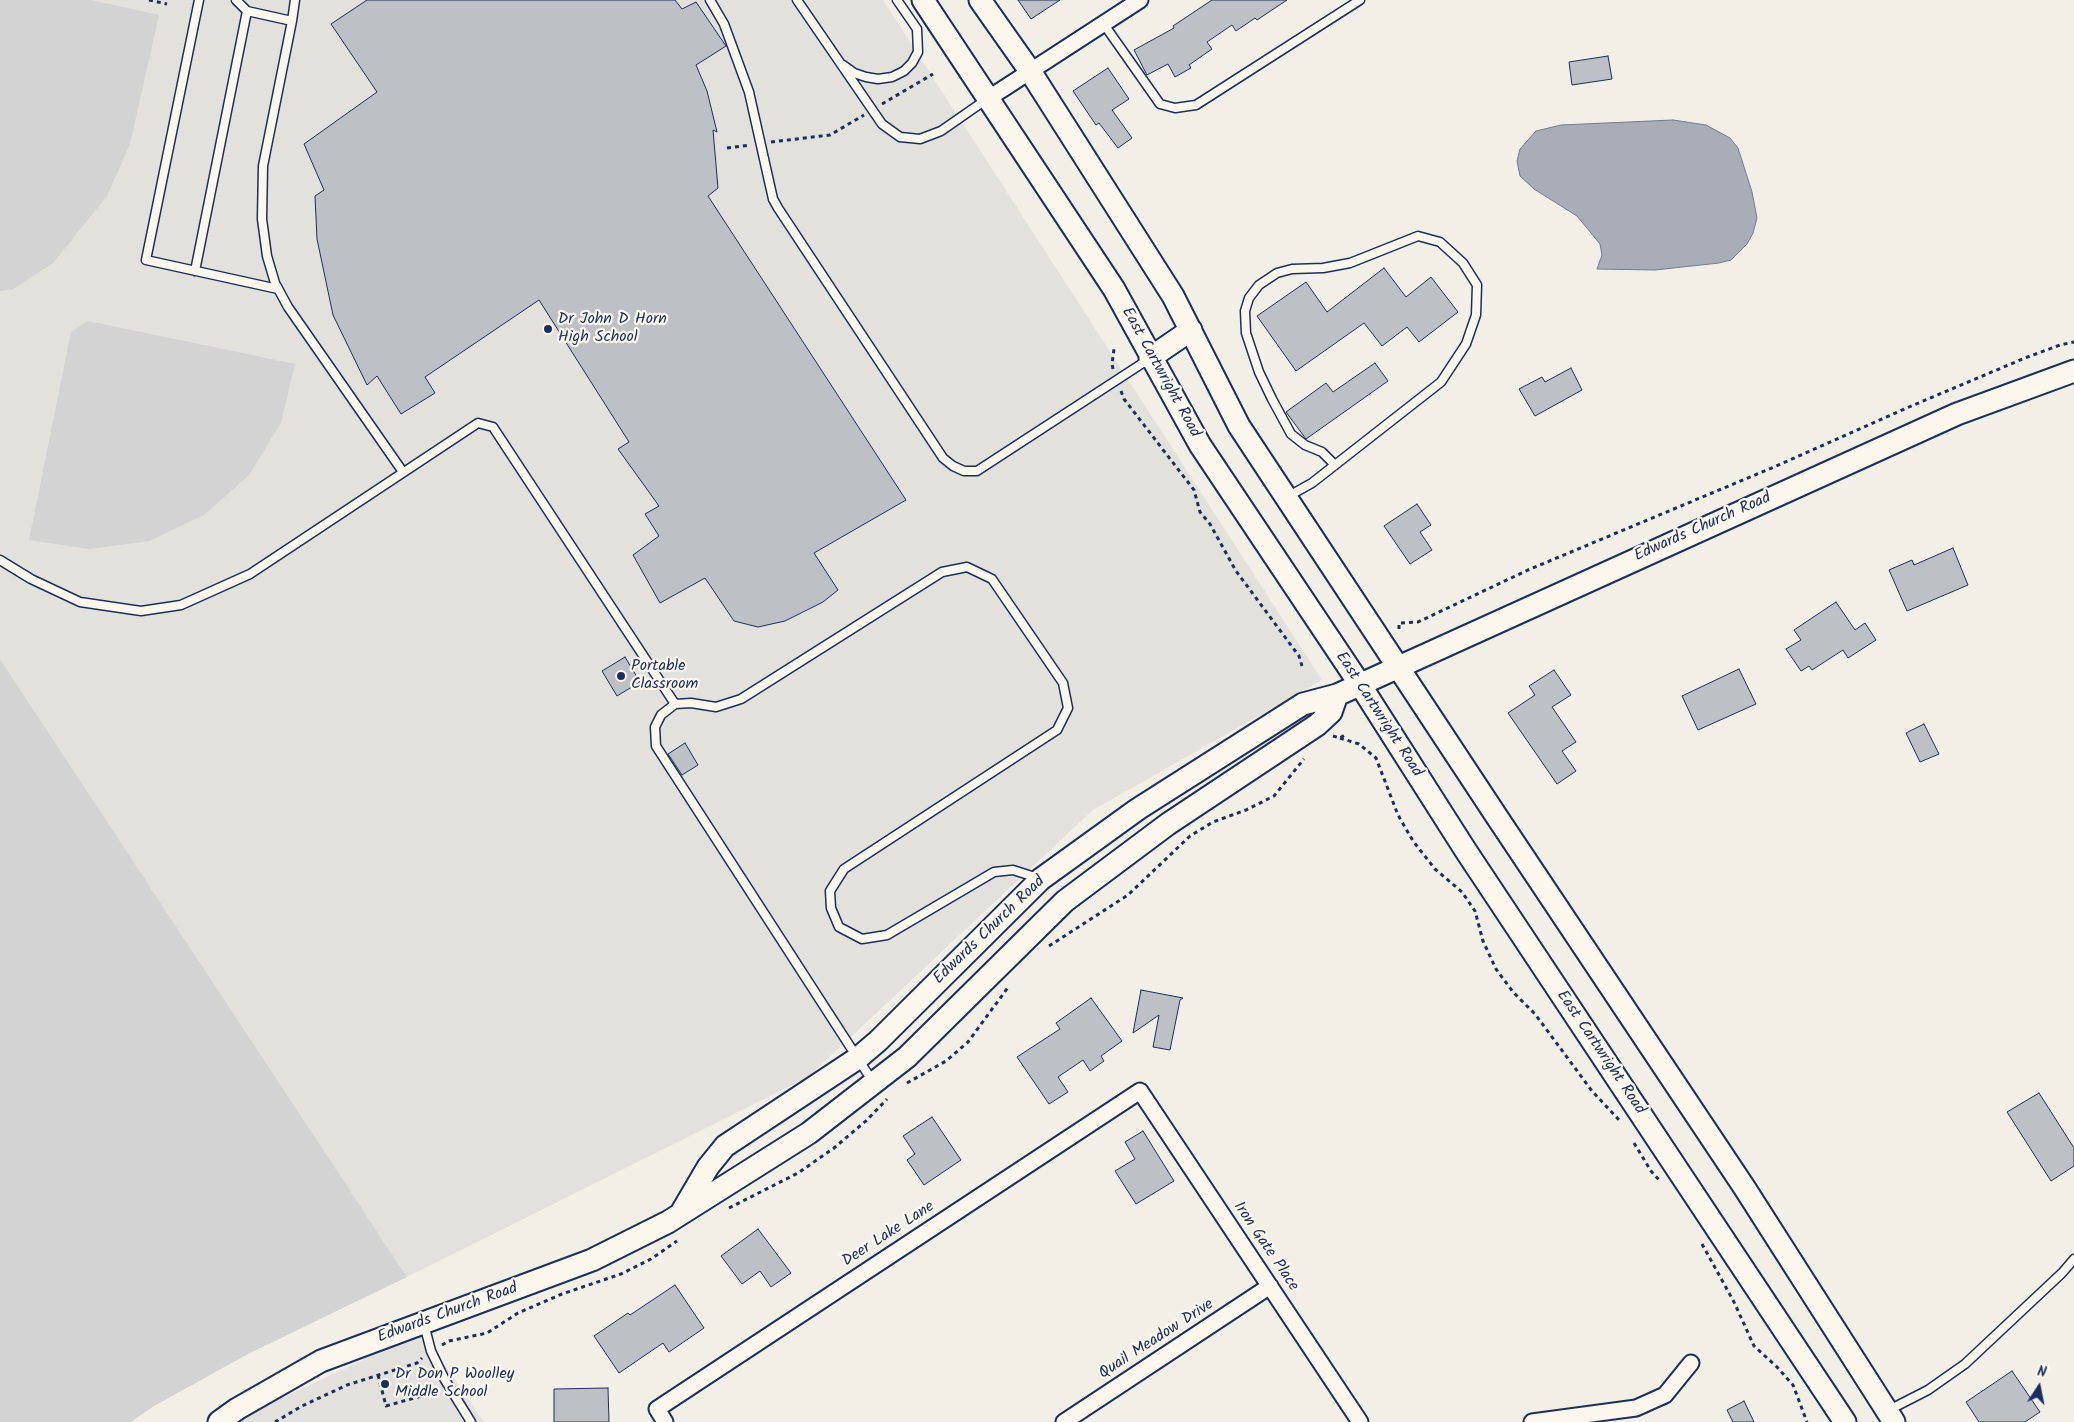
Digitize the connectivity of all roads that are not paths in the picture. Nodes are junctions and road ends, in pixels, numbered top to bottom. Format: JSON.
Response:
{"nodes":[{"id":1,"x":199,"y":0,"type":"edge"},
{"id":2,"x":236,"y":0,"type":"edge"},
{"id":3,"x":295,"y":0,"type":"edge"},
{"id":4,"x":710,"y":0,"type":"edge"},
{"id":5,"x":797,"y":0,"type":"edge"},
{"id":6,"x":898,"y":0,"type":"edge"},
{"id":7,"x":923,"y":0,"type":"edge"},
{"id":8,"x":980,"y":0,"type":"edge"},
{"id":9,"x":1140,"y":0,"type":"edge"},
{"id":10,"x":1360,"y":0,"type":"edge"},
{"id":11,"x":247,"y":11,"type":"junction"},
{"id":12,"x":292,"y":21,"type":"junction"},
{"id":13,"x":1103,"y":24,"type":"junction"},
{"id":14,"x":838,"y":62,"type":"junction"},
{"id":15,"x":1030,"y":71,"type":"junction"},
{"id":16,"x":989,"y":98,"type":"junction"},
{"id":17,"x":194,"y":271,"type":"junction"},
{"id":18,"x":278,"y":290,"type":"junction"},
{"id":19,"x":1191,"y":330,"type":"junction"},
{"id":20,"x":1150,"y":358,"type":"junction"},
{"id":21,"x":2074,"y":371,"type":"edge"},
{"id":22,"x":1335,"y":465,"type":"junction"},
{"id":23,"x":403,"y":472,"type":"junction"},
{"id":24,"x":1287,"y":497,"type":"junction"},
{"id":25,"x":0,"y":560,"type":"edge"},
{"id":26,"x":1398,"y":666,"type":"junction"},
{"id":27,"x":1359,"y":683,"type":"junction"},
{"id":28,"x":1337,"y":695,"type":"junction"},
{"id":29,"x":674,"y":704,"type":"junction"},
{"id":30,"x":1041,"y":879,"type":"junction"},
{"id":31,"x":858,"y":1058,"type":"junction"},
{"id":32,"x":874,"y":1082,"type":"junction"},
{"id":33,"x":1140,"y":1091,"type":"joint"},
{"id":34,"x":681,"y":1213,"type":"junction"},
{"id":35,"x":2074,"y":1259,"type":"edge"},
{"id":36,"x":1270,"y":1286,"type":"junction"},
{"id":37,"x":423,"y":1322,"type":"junction"},
{"id":38,"x":1691,"y":1363,"type":"dead end"},
{"id":39,"x":661,"y":1416,"type":"edge"},
{"id":40,"x":1890,"y":1417,"type":"edge"},
{"id":41,"x":220,"y":1422,"type":"edge"},
{"id":42,"x":471,"y":1422,"type":"edge"},
{"id":43,"x":1064,"y":1422,"type":"edge"},
{"id":44,"x":1360,"y":1422,"type":"edge"},
{"id":45,"x":1532,"y":1422,"type":"edge"},
{"id":46,"x":1845,"y":1422,"type":"edge"}],
"edges":[{"from":1,"to":17,"type":"lane"},
{"from":2,"to":11,"type":"lane"},
{"from":3,"to":12,"type":"lane"},
{"from":4,"to":20,"type":"lane"},
{"from":5,"to":14,"type":"lane"},
{"from":6,"to":14,"type":"lane"},
{"from":7,"to":16,"type":"main road","name":"East Cartwright Road"},
{"from":8,"to":15,"type":"main road"},
{"from":9,"to":13,"type":"street"},
{"from":10,"to":13,"type":"lane"},
{"from":11,"to":12,"type":"lane"},
{"from":11,"to":17,"type":"lane"},
{"from":12,"to":18,"type":"lane"},
{"from":13,"to":15,"type":"street"},
{"from":14,"to":16,"type":"lane"},
{"from":15,"to":16,"type":"street"},
{"from":15,"to":19,"type":"main road"},
{"from":16,"to":20,"type":"main road","name":"East Cartwright Road"},
{"from":17,"to":18,"type":"lane"},
{"from":18,"to":23,"type":"lane"},
{"from":19,"to":20,"type":"main road"},
{"from":19,"to":24,"type":"main road"},
{"from":20,"to":27,"type":"main road","name":"East Cartwright Road"},
{"from":21,"to":26,"type":"main road","name":"Edwards Church Road"},
{"from":22,"to":22,"type":"lane"},
{"from":22,"to":24,"type":"lane"},
{"from":23,"to":25,"type":"lane"},
{"from":23,"to":29,"type":"lane"},
{"from":24,"to":26,"type":"main road"},
{"from":26,"to":27,"type":"main road","name":"Edwards Church Road"},
{"from":26,"to":40,"type":"main road"},
{"from":27,"to":28,"type":"main road","name":"Edwards Church Road"},
{"from":27,"to":46,"type":"main road","name":"East Cartwright Road"},
{"from":28,"to":30,"type":"main road","name":"Edwards Church Road"},
{"from":28,"to":32,"type":"main road","name":"Edwards Church Road"},
{"from":29,"to":30,"type":"lane"},
{"from":29,"to":31,"type":"lane"},
{"from":30,"to":31,"type":"main road","name":"Edwards Church Road"},
{"from":31,"to":32,"type":"lane"},
{"from":31,"to":34,"type":"main road","name":"Edwards Church Road"},
{"from":32,"to":34,"type":"main road","name":"Edwards Church Road"},
{"from":33,"to":36,"type":"street","name":"Iron Gate Place"},
{"from":33,"to":39,"type":"street","name":"Deer Lake Lane"},
{"from":34,"to":37,"type":"main road","name":"Edwards Church Road"},
{"from":35,"to":40,"type":"lane"},
{"from":36,"to":43,"type":"street","name":"Quail Meadow Drive"},
{"from":36,"to":44,"type":"street","name":"Iron Gate Place"},
{"from":37,"to":41,"type":"main road","name":"Edwards Church Road"},
{"from":37,"to":42,"type":"lane"},
{"from":38,"to":45,"type":"street"}]}
